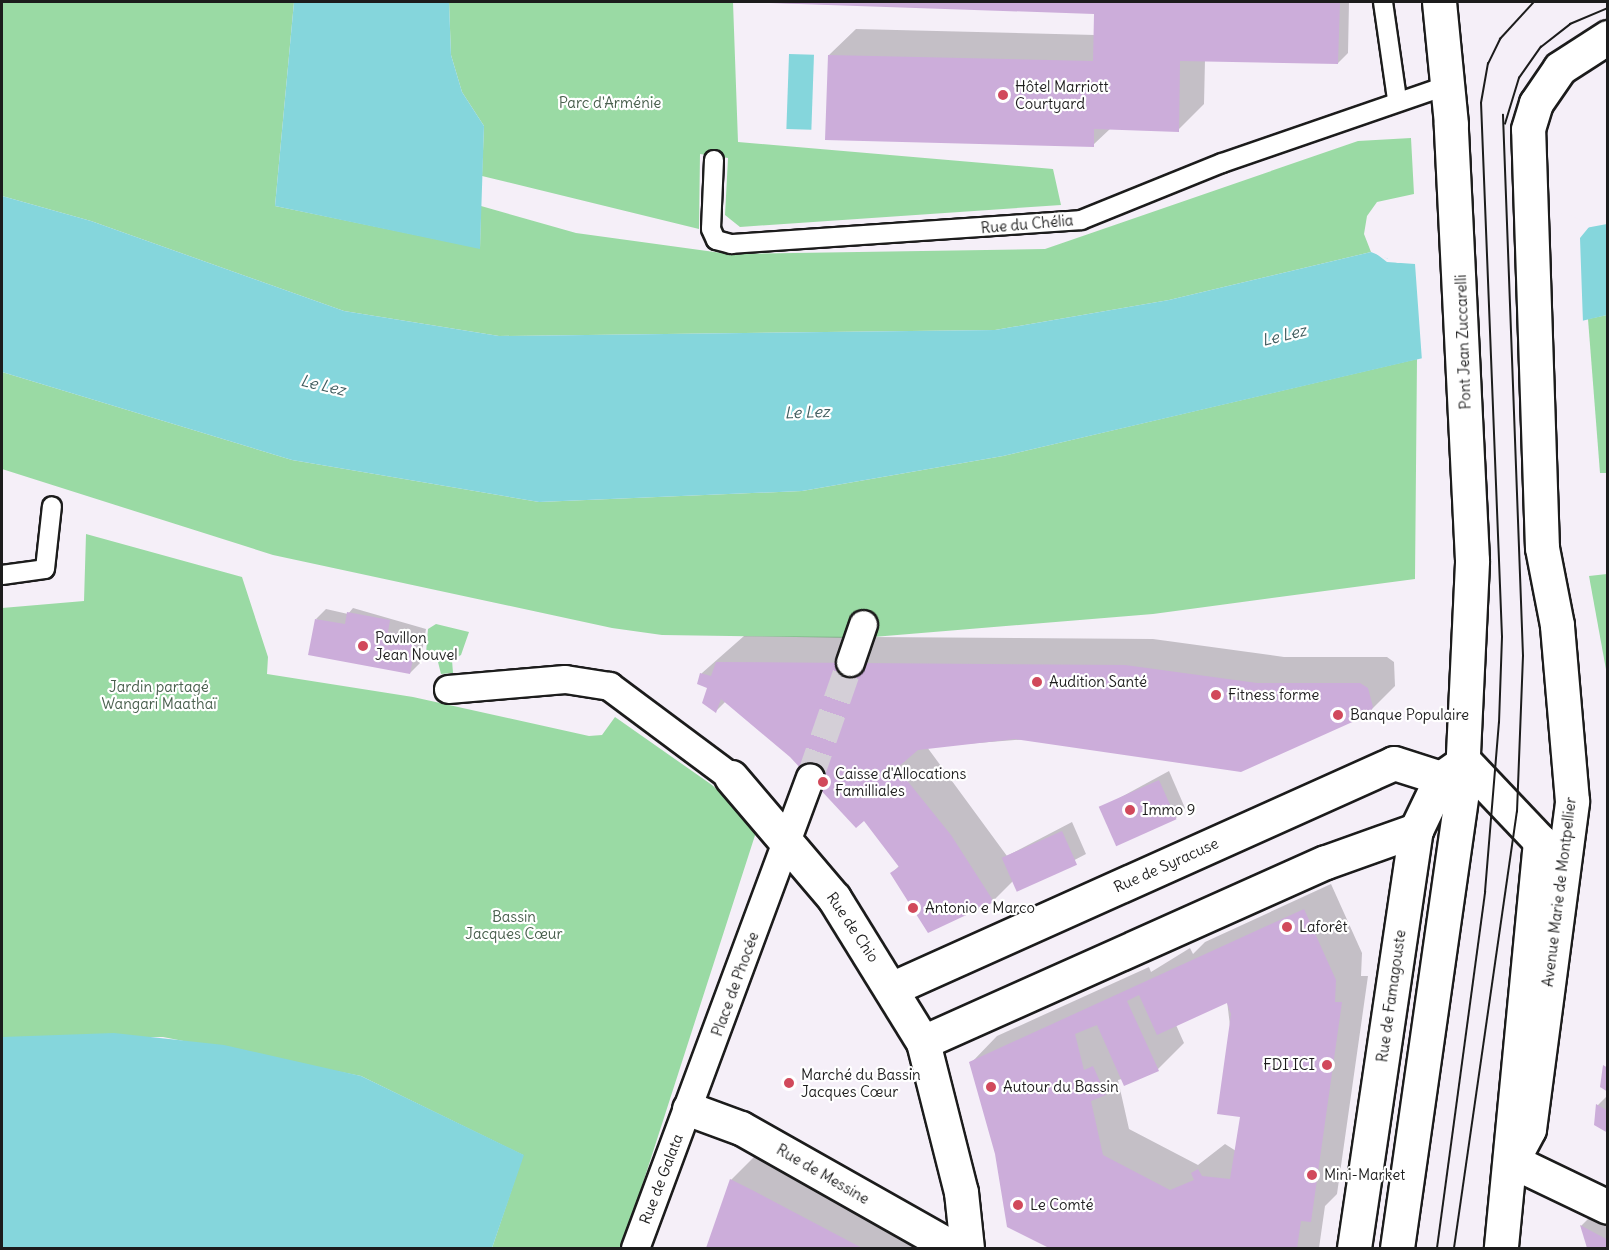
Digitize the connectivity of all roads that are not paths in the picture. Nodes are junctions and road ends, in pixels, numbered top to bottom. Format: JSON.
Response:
{"nodes":[{"id":1,"x":1383,"y":2,"type":"edge"},
{"id":2,"x":1440,"y":2,"type":"edge"},
{"id":3,"x":1608,"y":37,"type":"edge"},
{"id":4,"x":1448,"y":85,"type":"junction"},
{"id":5,"x":1397,"y":99,"type":"junction"},
{"id":6,"x":714,"y":160,"type":"dead end"},
{"id":7,"x":52,"y":506,"type":"dead end"},
{"id":8,"x":2,"y":575,"type":"edge"},
{"id":9,"x":863,"y":624,"type":"dead end"},
{"id":10,"x":850,"y":662,"type":"tunnel mouth"},
{"id":11,"x":448,"y":689,"type":"dead end"},
{"id":12,"x":1453,"y":770,"type":"junction"},
{"id":13,"x":731,"y":777,"type":"joint"},
{"id":14,"x":810,"y":777,"type":"tunnel mouth"},
{"id":15,"x":1416,"y":830,"type":"junction"},
{"id":16,"x":784,"y":849,"type":"junction"},
{"id":17,"x":893,"y":988,"type":"junction"},
{"id":18,"x":923,"y":1042,"type":"junction"},
{"id":19,"x":688,"y":1109,"type":"junction"},
{"id":20,"x":1512,"y":1161,"type":"junction"},
{"id":21,"x":1608,"y":1207,"type":"edge"},
{"id":22,"x":635,"y":1248,"type":"edge"},
{"id":23,"x":953,"y":1248,"type":"edge"},
{"id":24,"x":967,"y":1248,"type":"edge"},
{"id":25,"x":1354,"y":1248,"type":"edge"},
{"id":26,"x":1397,"y":1248,"type":"edge"},
{"id":27,"x":1501,"y":1248,"type":"edge"}],
"edges":[{"from":1,"to":5,"type":"lane"},
{"from":2,"to":4,"type":"street","name":"Pont Jean Zuccarelli"},
{"from":3,"to":20,"type":"street","name":"Avenue Marie de Montpellier"},
{"from":4,"to":5,"type":"lane"},
{"from":4,"to":12,"type":"street","name":"Pont Jean Zuccarelli"},
{"from":5,"to":6,"type":"lane","name":"Rue du Chélia"},
{"from":7,"to":8,"type":"lane"},
{"from":9,"to":10,"type":"street"},
{"from":11,"to":13,"type":"street","name":"Rue de Chio"},
{"from":12,"to":15,"type":"street","name":"Rue de Famagouste"},
{"from":12,"to":17,"type":"street","name":"Rue de Syracuse"},
{"from":12,"to":20,"type":"street","name":"Avenue Marie de Montpellier"},
{"from":12,"to":26,"type":"street"},
{"from":13,"to":16,"type":"street","name":"Rue de Chio"},
{"from":14,"to":16,"type":"street","name":"Place de Phocée"},
{"from":15,"to":18,"type":"street"},
{"from":15,"to":25,"type":"street","name":"Rue de Famagouste"},
{"from":16,"to":17,"type":"street","name":"Rue de Chio"},
{"from":16,"to":19,"type":"street","name":"Place de Phocée"},
{"from":17,"to":18,"type":"street","name":"Rue de Chio"},
{"from":18,"to":24,"type":"street","name":"Rue de Chio"},
{"from":19,"to":22,"type":"street","name":"Rue de Galata"},
{"from":19,"to":23,"type":"street","name":"Rue de Messine"},
{"from":20,"to":21,"type":"street"},
{"from":20,"to":27,"type":"street","name":"Avenue Marie de Montpellier"}]}
